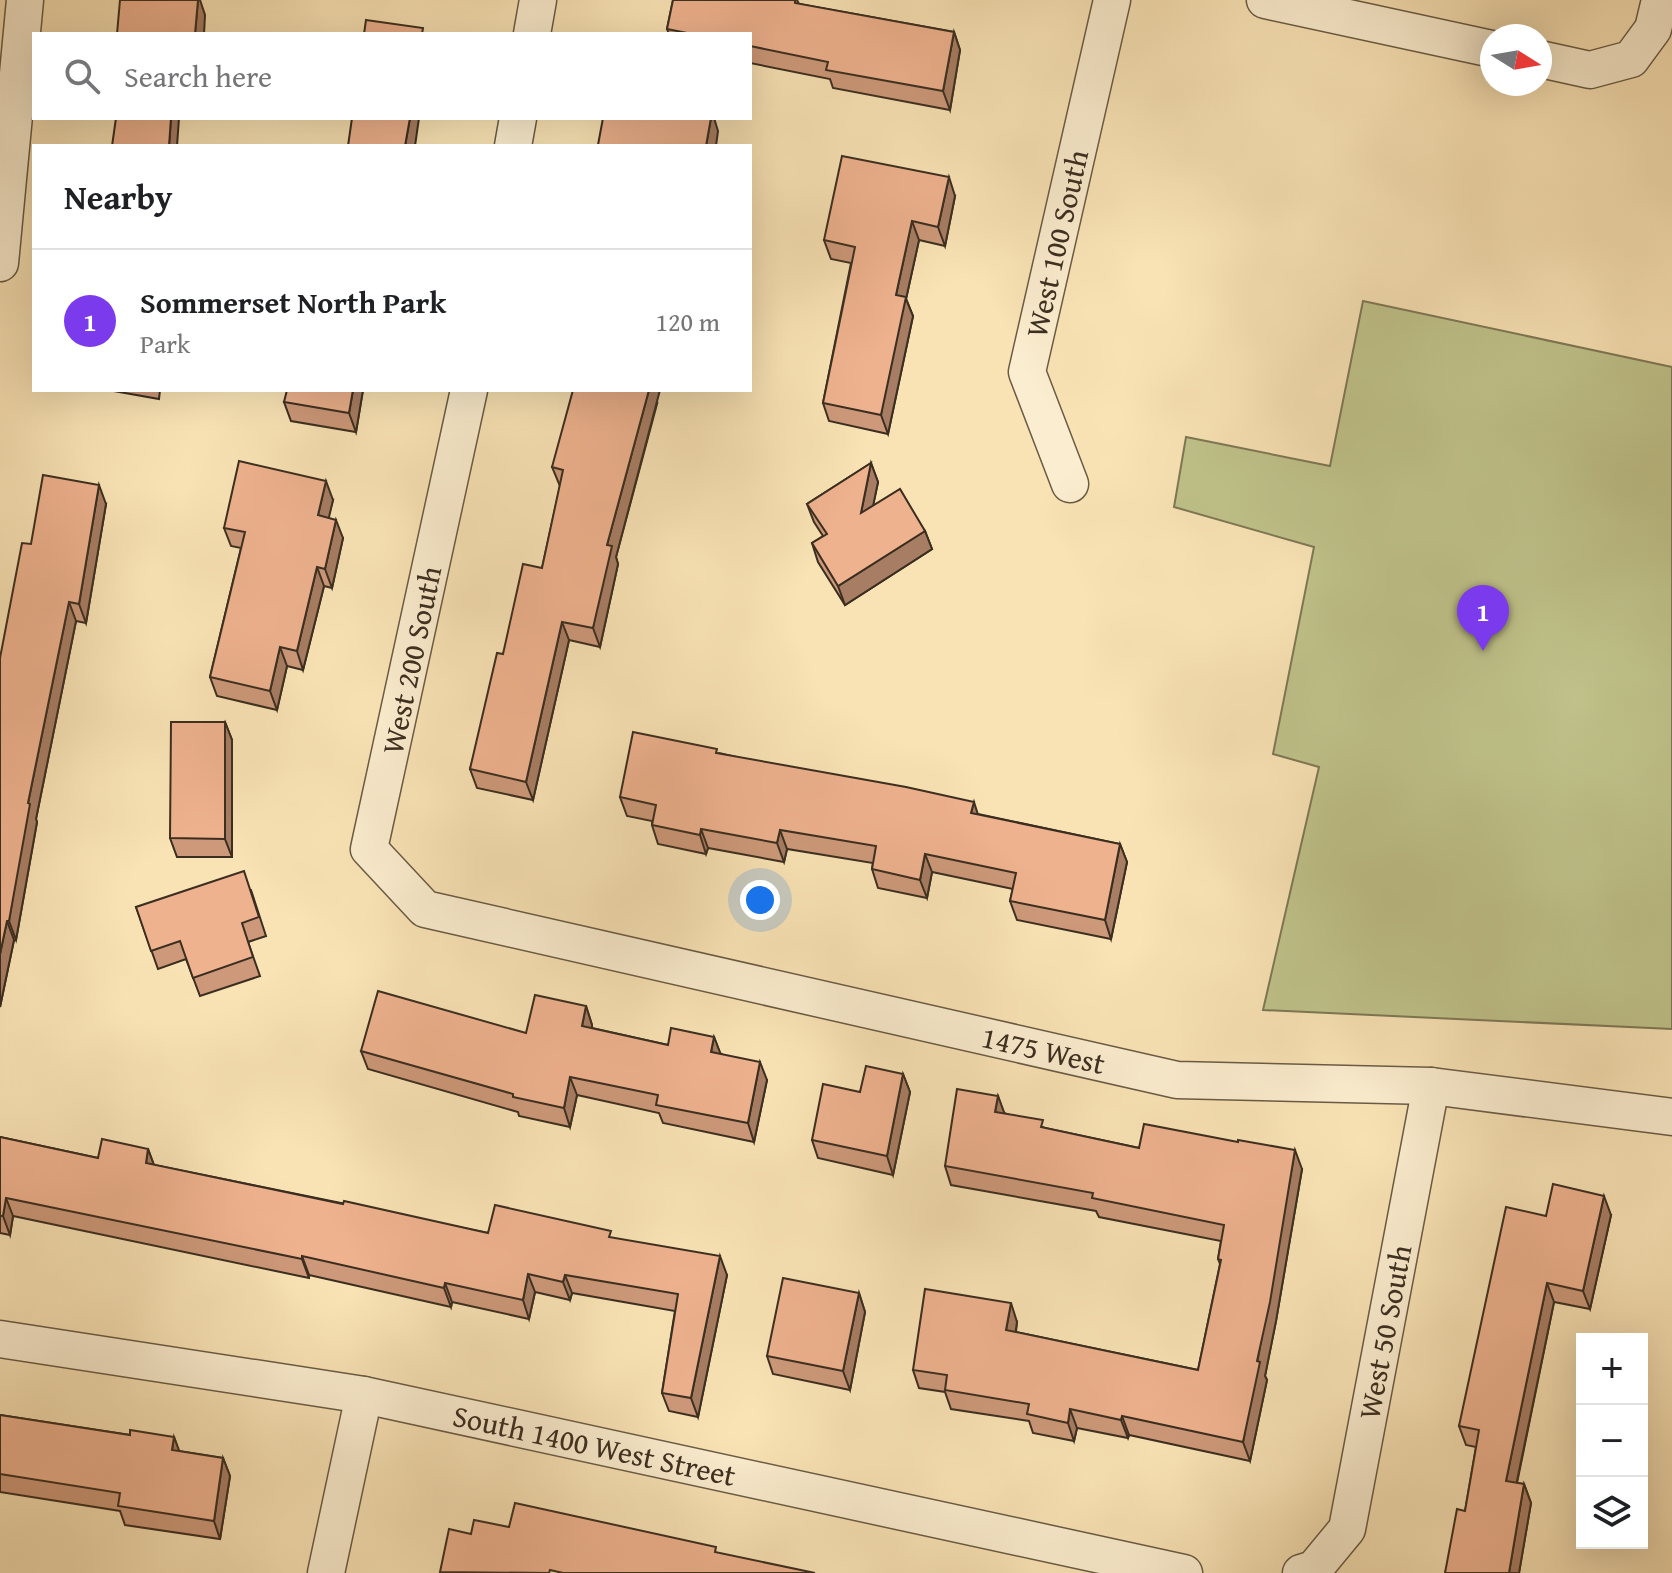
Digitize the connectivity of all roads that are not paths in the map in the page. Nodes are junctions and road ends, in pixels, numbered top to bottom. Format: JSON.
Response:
{"nodes":[{"id":1,"x":25,"y":0,"type":"edge"},
{"id":2,"x":538,"y":0,"type":"edge"},
{"id":3,"x":1112,"y":0,"type":"edge"},
{"id":4,"x":1265,"y":0,"type":"edge"},
{"id":5,"x":1660,"y":0,"type":"edge"},
{"id":6,"x":532,"y":32,"type":"edge"},
{"id":7,"x":1480,"y":46,"type":"edge"},
{"id":8,"x":1552,"y":62,"type":"edge"},
{"id":9,"x":518,"y":120,"type":"edge"},
{"id":10,"x":513,"y":144,"type":"edge"},
{"id":11,"x":0,"y":263,"type":"edge"},
{"id":12,"x":469,"y":392,"type":"edge"},
{"id":13,"x":1070,"y":484,"type":"dead end"},
{"id":14,"x":425,"y":909,"type":"joint"},
{"id":15,"x":1431,"y":1086,"type":"junction"},
{"id":16,"x":1672,"y":1117,"type":"edge"},
{"id":17,"x":0,"y":1339,"type":"edge"},
{"id":18,"x":364,"y":1395,"type":"junction"},
{"id":19,"x":1308,"y":1571,"type":"edge"},
{"id":20,"x":326,"y":1573,"type":"edge"},
{"id":21,"x":1184,"y":1573,"type":"edge"}],
"edges":[{"from":1,"to":11,"type":"street"},
{"from":2,"to":6,"type":"street"},
{"from":3,"to":13,"type":"street","name":"West 100 South"},
{"from":4,"to":7,"type":"street"},
{"from":5,"to":8,"type":"street"},
{"from":9,"to":10,"type":"street"},
{"from":12,"to":14,"type":"street","name":"West 200 South"},
{"from":14,"to":15,"type":"street","name":"1475 West"},
{"from":15,"to":16,"type":"street","name":"1475 West"},
{"from":15,"to":19,"type":"street","name":"West 50 South"},
{"from":17,"to":18,"type":"street","name":"South 1400 West Street"},
{"from":18,"to":20,"type":"street"},
{"from":18,"to":21,"type":"street","name":"South 1400 West Street"}]}
